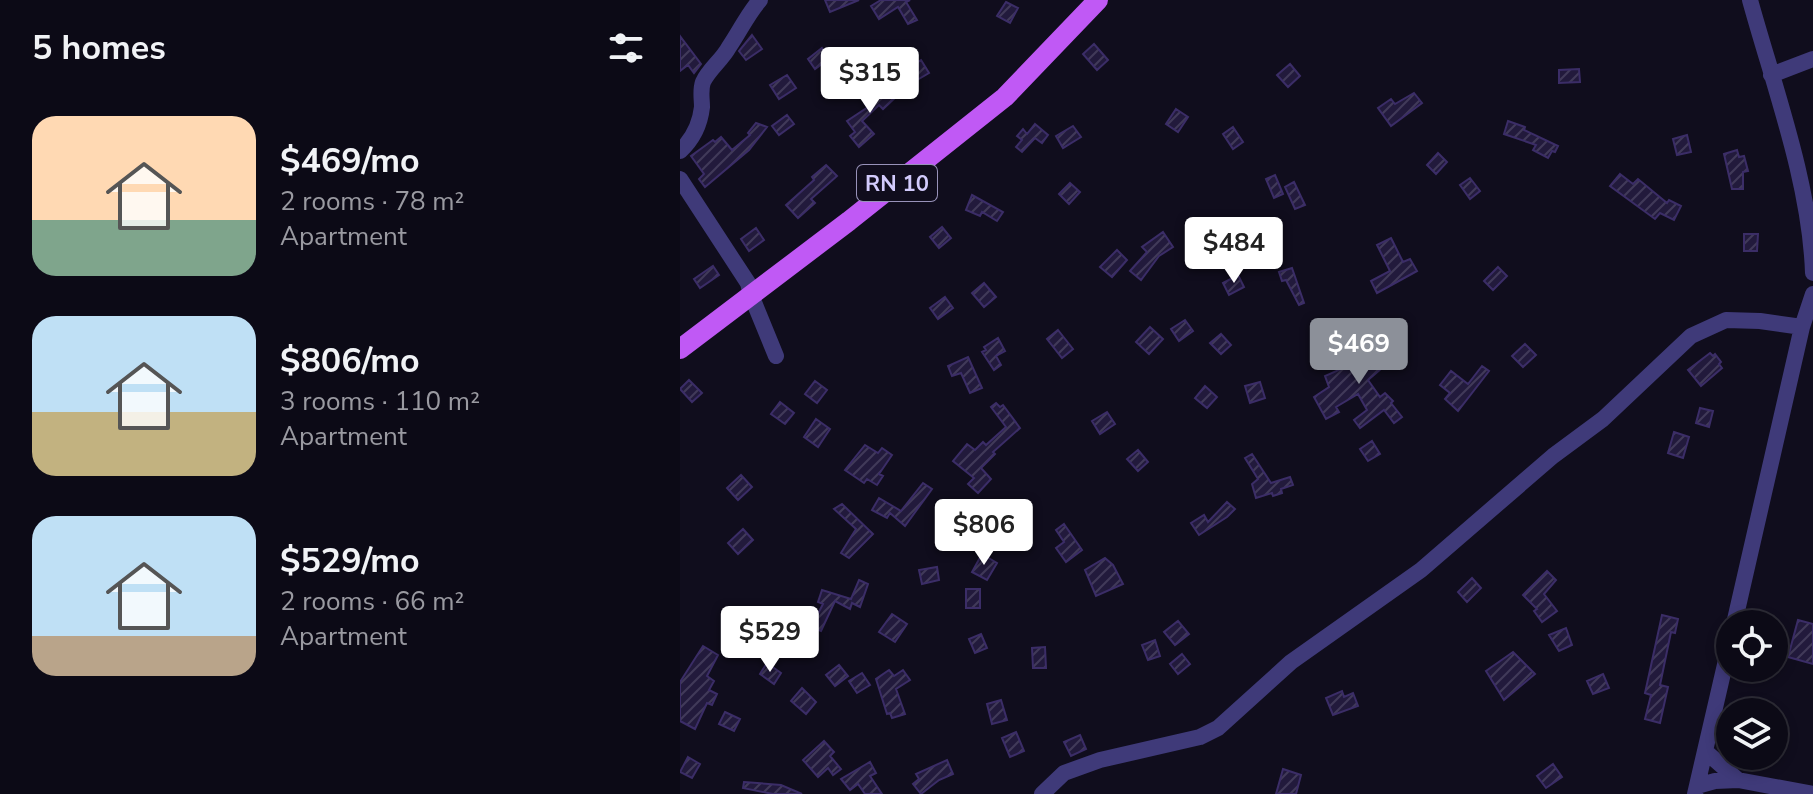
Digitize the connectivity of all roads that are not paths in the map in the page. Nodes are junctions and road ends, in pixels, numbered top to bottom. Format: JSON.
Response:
{"nodes":[{"id":1,"x":760,"y":0,"type":"edge"},
{"id":2,"x":1098,"y":0,"type":"edge"},
{"id":3,"x":1750,"y":0,"type":"edge"},
{"id":4,"x":1813,"y":59,"type":"edge"},
{"id":5,"x":1771,"y":75,"type":"junction"},
{"id":6,"x":680,"y":151,"type":"edge"},
{"id":7,"x":680,"y":179,"type":"edge"},
{"id":8,"x":1813,"y":255,"type":"edge"},
{"id":9,"x":1813,"y":273,"type":"edge"},
{"id":10,"x":1813,"y":294,"type":"edge"},
{"id":11,"x":751,"y":295,"type":"junction"},
{"id":12,"x":1802,"y":327,"type":"junction"},
{"id":13,"x":680,"y":349,"type":"edge"},
{"id":14,"x":776,"y":356,"type":"dead end"},
{"id":15,"x":1737,"y":610,"type":"edge"},
{"id":16,"x":1721,"y":682,"type":"edge"},
{"id":17,"x":1705,"y":751,"type":"junction"},
{"id":18,"x":1738,"y":780,"type":"junction"},
{"id":19,"x":1696,"y":790,"type":"edge"},
{"id":20,"x":1042,"y":794,"type":"edge"},
{"id":21,"x":1813,"y":794,"type":"edge"}],
"edges":[{"from":1,"to":6,"type":"street"},
{"from":2,"to":11,"type":"main road","number":"RN 10"},
{"from":3,"to":5,"type":"street"},
{"from":4,"to":5,"type":"street"},
{"from":5,"to":8,"type":"street"},
{"from":7,"to":11,"type":"street"},
{"from":8,"to":9,"type":"street"},
{"from":10,"to":12,"type":"street"},
{"from":11,"to":13,"type":"main road","number":"RN 10"},
{"from":11,"to":14,"type":"street"},
{"from":12,"to":15,"type":"street"},
{"from":12,"to":20,"type":"street"},
{"from":16,"to":17,"type":"street"},
{"from":17,"to":18,"type":"street"},
{"from":17,"to":19,"type":"street"},
{"from":18,"to":19,"type":"street"},
{"from":18,"to":21,"type":"street"}]}
